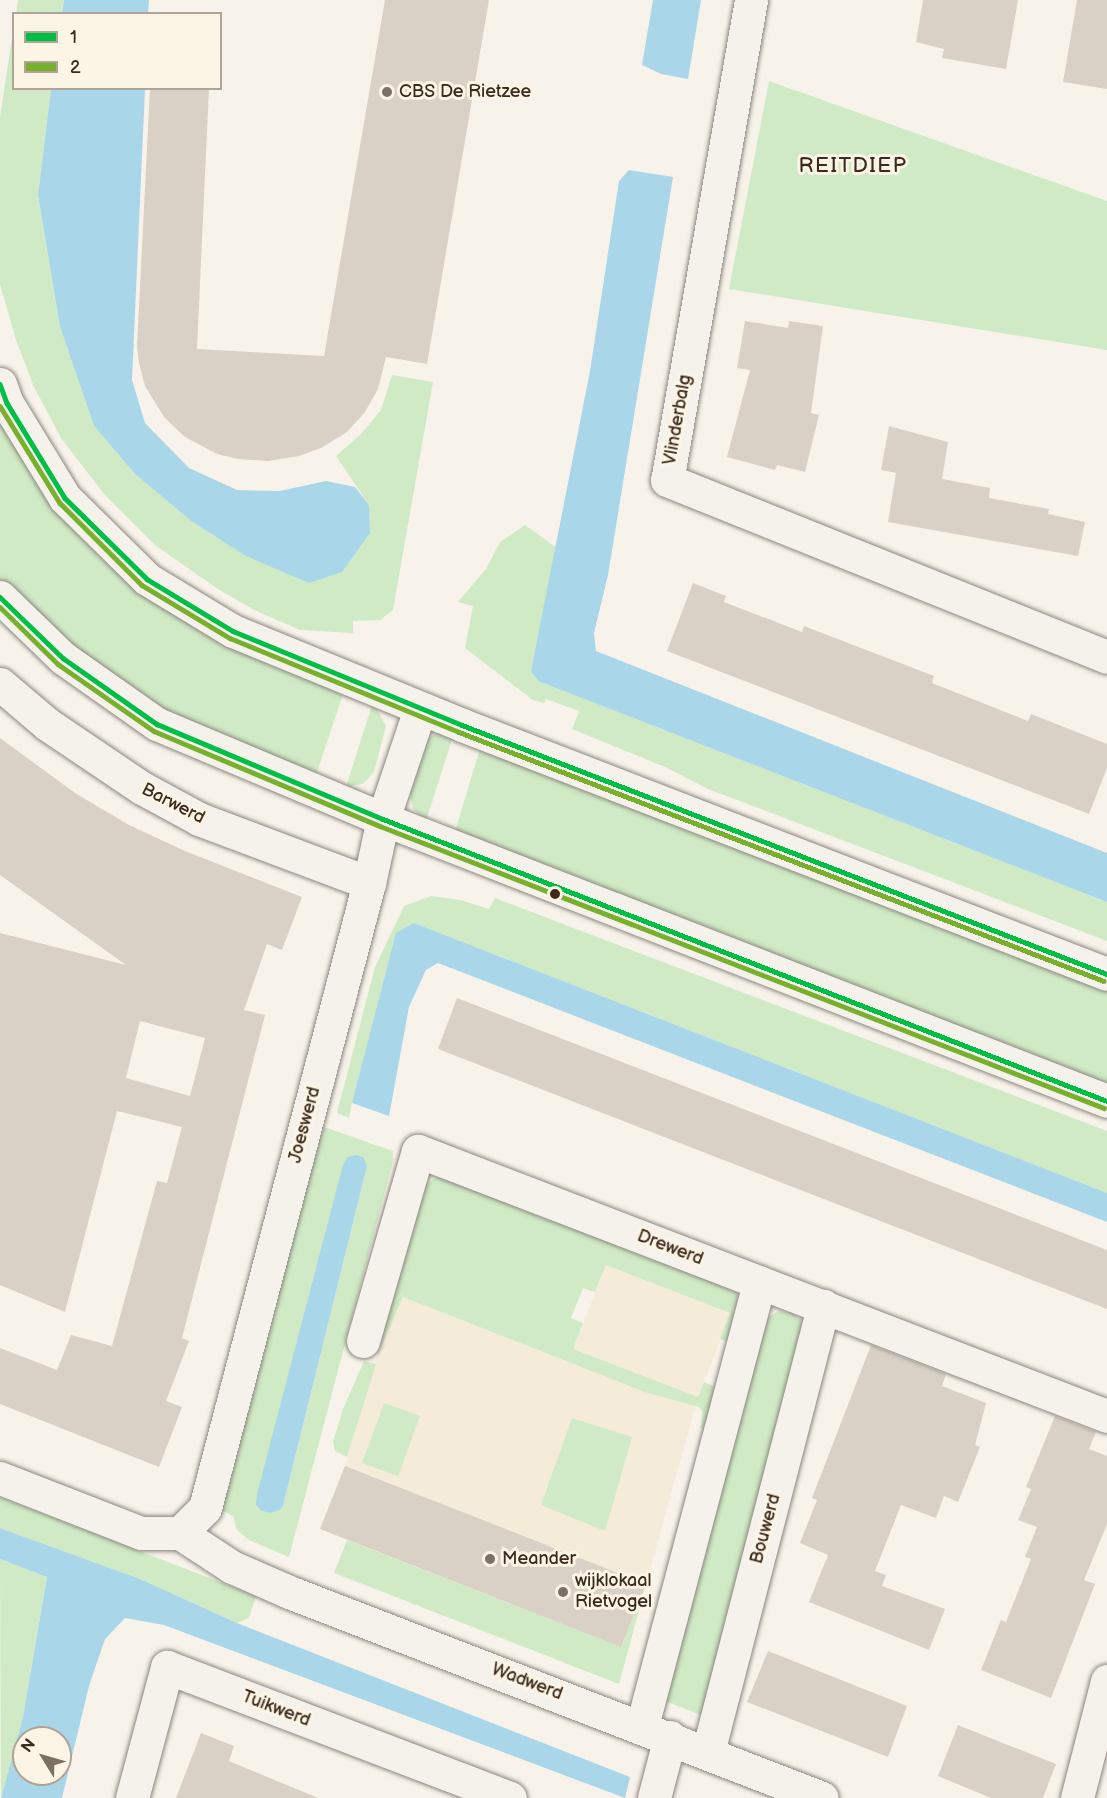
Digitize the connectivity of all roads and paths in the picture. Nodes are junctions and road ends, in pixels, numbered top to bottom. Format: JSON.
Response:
{"nodes":[{"id":1,"x":751,"y":0,"type":"edge"},
{"id":2,"x":0,"y":384,"type":"edge"},
{"id":3,"x":0,"y":597,"type":"edge"},
{"id":4,"x":1107,"y":657,"type":"edge"},
{"id":5,"x":0,"y":684,"type":"edge"},
{"id":6,"x":420,"y":709,"type":"junction"},
{"id":7,"x":383,"y":819,"type":"junction"},
{"id":8,"x":369,"y":883,"type":"junction"},
{"id":9,"x":1107,"y":974,"type":"edge"},
{"id":10,"x":1107,"y":1101,"type":"edge"},
{"id":11,"x":759,"y":1282,"type":"junction"},
{"id":12,"x":823,"y":1306,"type":"junction"},
{"id":13,"x":363,"y":1341,"type":"dead end"},
{"id":14,"x":1107,"y":1416,"type":"edge"},
{"id":15,"x":0,"y":1478,"type":"edge"},
{"id":16,"x":180,"y":1533,"type":"junction"},
{"id":17,"x":1107,"y":1681,"type":"edge"},
{"id":18,"x":656,"y":1732,"type":"junction"},
{"id":19,"x":708,"y":1752,"type":"junction"},
{"id":20,"x":132,"y":1798,"type":"edge"},
{"id":21,"x":510,"y":1798,"type":"edge"},
{"id":22,"x":654,"y":1798,"type":"edge"},
{"id":23,"x":822,"y":1798,"type":"edge"},
{"id":24,"x":1077,"y":1798,"type":"edge"}],
"edges":[{"from":1,"to":4,"type":"street","name":"Vlinderbalg"},
{"from":2,"to":6,"type":"street"},
{"from":3,"to":7,"type":"street"},
{"from":5,"to":8,"type":"street","name":"Barwerd"},
{"from":6,"to":7,"type":"street","name":"Joeswerd"},
{"from":6,"to":9,"type":"street"},
{"from":7,"to":8,"type":"street","name":"Joeswerd"},
{"from":7,"to":10,"type":"street"},
{"from":8,"to":16,"type":"street","name":"Joeswerd"},
{"from":11,"to":12,"type":"street","name":"Drewerd"},
{"from":11,"to":13,"type":"street","name":"Drewerd"},
{"from":11,"to":18,"type":"street"},
{"from":12,"to":14,"type":"street","name":"Drewerd"},
{"from":12,"to":19,"type":"street","name":"Bouwerd"},
{"from":15,"to":16,"type":"street"},
{"from":16,"to":18,"type":"street","name":"Wadwerd"},
{"from":17,"to":24,"type":"street"},
{"from":18,"to":19,"type":"street","name":"Wadwerd"},
{"from":18,"to":22,"type":"street"},
{"from":19,"to":23,"type":"street","name":"Wadwerd"},
{"from":20,"to":21,"type":"street","name":"Tuikwerd"}]}
